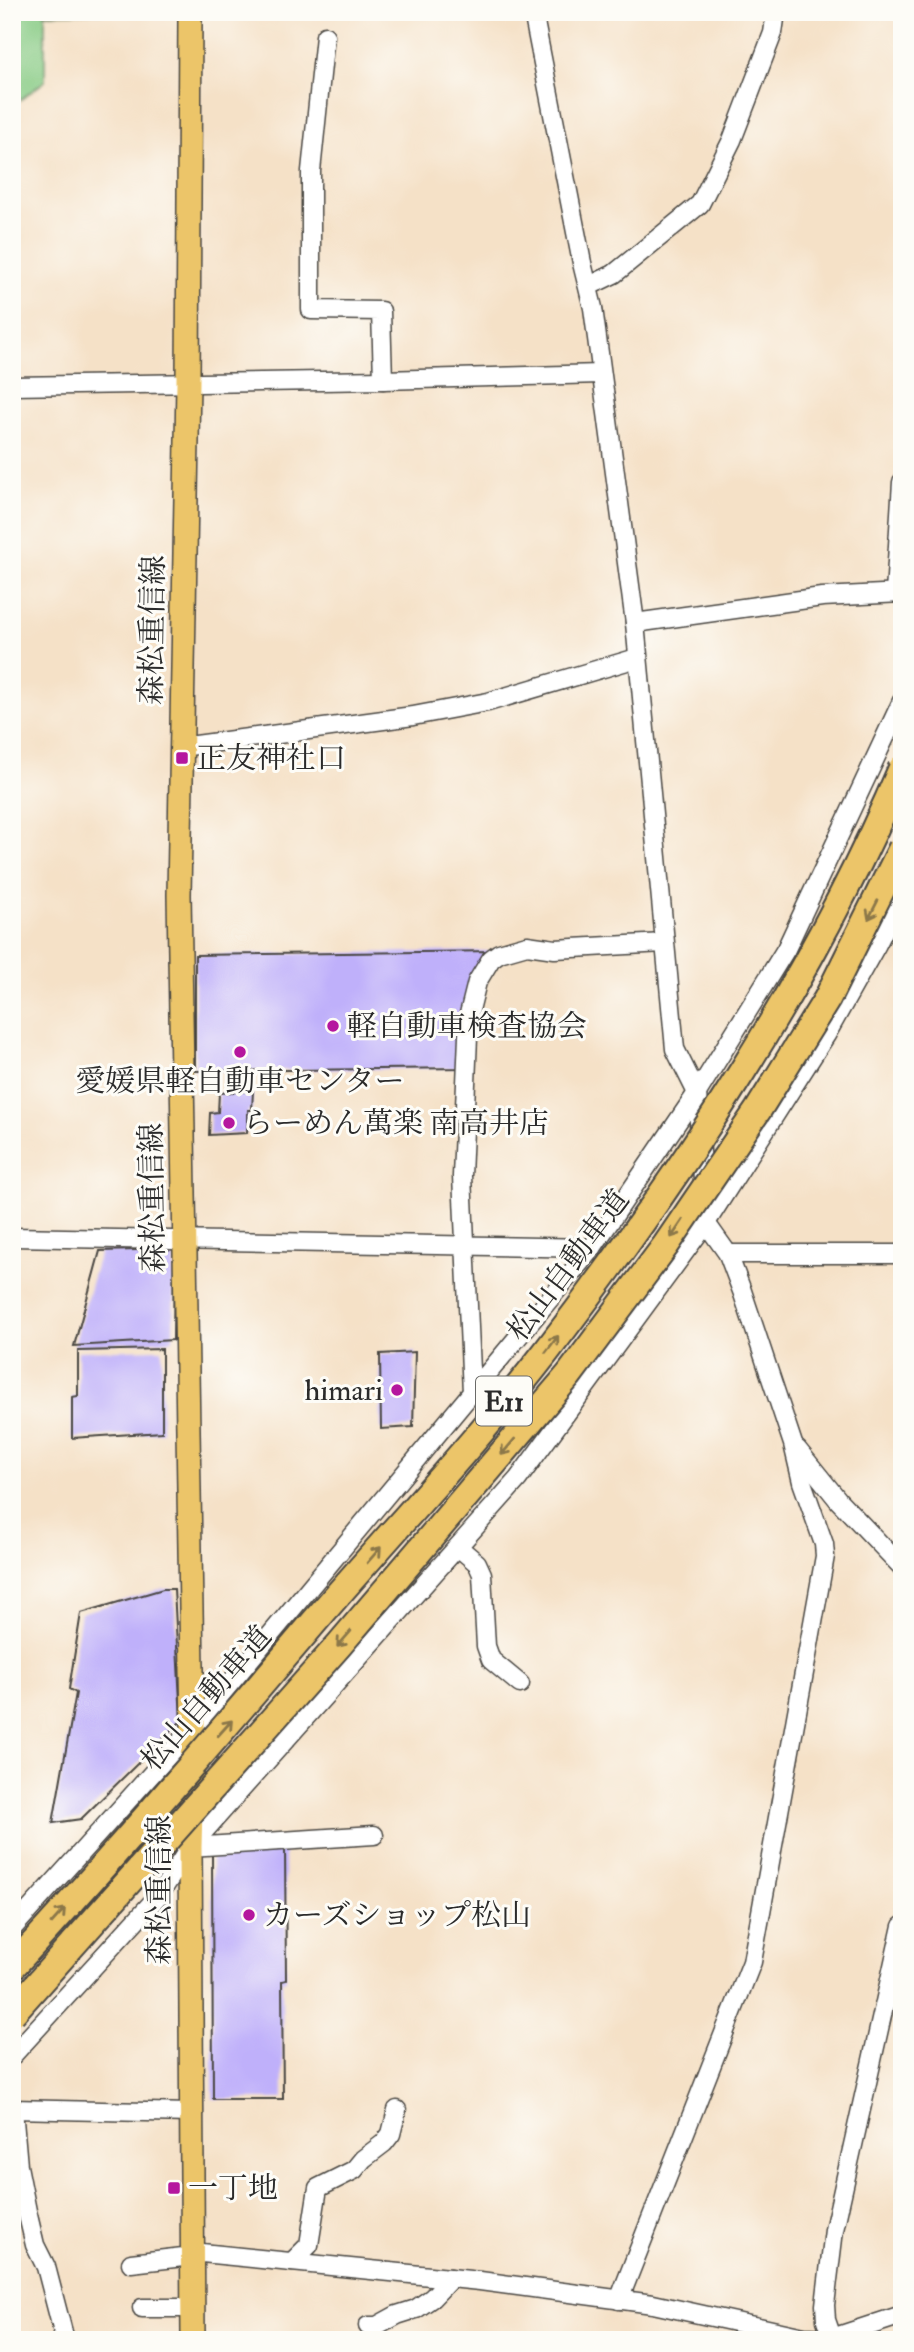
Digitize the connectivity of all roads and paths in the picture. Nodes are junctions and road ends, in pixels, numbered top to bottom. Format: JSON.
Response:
{"nodes":[{"id":1,"x":190,"y":12,"type":"edge"},
{"id":2,"x":533,"y":12,"type":"edge"},
{"id":3,"x":776,"y":12,"type":"edge"},
{"id":4,"x":326,"y":37,"type":"dead end"},
{"id":5,"x":589,"y":286,"type":"junction"},
{"id":6,"x":601,"y":374,"type":"junction"},
{"id":7,"x":383,"y":380,"type":"junction"},
{"id":8,"x":188,"y":383,"type":"junction"},
{"id":9,"x":12,"y":386,"type":"edge"},
{"id":10,"x":902,"y":482,"type":"edge"},
{"id":11,"x":898,"y":593,"type":"edge"},
{"id":12,"x":635,"y":623,"type":"junction"},
{"id":13,"x":637,"y":658,"type":"junction"},
{"id":14,"x":902,"y":701,"type":"edge"},
{"id":15,"x":181,"y":747,"type":"junction"},
{"id":16,"x":902,"y":768,"type":"edge"},
{"id":17,"x":902,"y":848,"type":"edge"},
{"id":18,"x":902,"y":894,"type":"edge"},
{"id":19,"x":664,"y":943,"type":"junction"},
{"id":20,"x":697,"y":1093,"type":"junction"},
{"id":21,"x":706,"y":1223,"type":"junction"},
{"id":22,"x":12,"y":1237,"type":"edge"},
{"id":23,"x":184,"y":1239,"type":"junction"},
{"id":24,"x":466,"y":1245,"type":"junction"},
{"id":25,"x":592,"y":1248,"type":"junction"},
{"id":26,"x":728,"y":1254,"type":"junction"},
{"id":27,"x":902,"y":1254,"type":"edge"},
{"id":28,"x":472,"y":1392,"type":"junction"},
{"id":29,"x":793,"y":1444,"type":"junction"},
{"id":30,"x":458,"y":1547,"type":"junction"},
{"id":31,"x":902,"y":1567,"type":"edge"},
{"id":32,"x":520,"y":1684,"type":"dead end"},
{"id":33,"x":193,"y":1728,"type":"junction"},
{"id":34,"x":374,"y":1835,"type":"dead end"},
{"id":35,"x":190,"y":1847,"type":"junction"},
{"id":36,"x":902,"y":1926,"type":"edge"},
{"id":37,"x":12,"y":1929,"type":"edge"},
{"id":38,"x":12,"y":1967,"type":"edge"},
{"id":39,"x":12,"y":2013,"type":"edge"},
{"id":40,"x":12,"y":2056,"type":"edge"},
{"id":41,"x":13,"y":2109,"type":"edge"},
{"id":42,"x":397,"y":2110,"type":"dead end"},
{"id":43,"x":191,"y":2113,"type":"junction"},
{"id":44,"x":192,"y":2254,"type":"junction"},
{"id":45,"x":292,"y":2262,"type":"junction"},
{"id":46,"x":131,"y":2263,"type":"dead end"},
{"id":47,"x":451,"y":2278,"type":"junction"},
{"id":48,"x":619,"y":2300,"type":"junction"},
{"id":49,"x":142,"y":2308,"type":"dead end"},
{"id":50,"x":193,"y":2308,"type":"junction"},
{"id":51,"x":902,"y":2315,"type":"edge"},
{"id":52,"x":883,"y":2321,"type":"junction"},
{"id":53,"x":368,"y":2326,"type":"dead end"},
{"id":54,"x":753,"y":2334,"type":"edge"},
{"id":55,"x":832,"y":2339,"type":"edge"},
{"id":56,"x":65,"y":2340,"type":"edge"},
{"id":57,"x":193,"y":2340,"type":"edge"},
{"id":58,"x":888,"y":2340,"type":"edge"}],
"edges":[{"from":1,"to":8,"type":"main road","name":"森松重信線"},
{"from":2,"to":5,"type":"street"},
{"from":3,"to":5,"type":"street"},
{"from":4,"to":7,"type":"street"},
{"from":5,"to":6,"type":"street"},
{"from":6,"to":7,"type":"street"},
{"from":6,"to":12,"type":"street"},
{"from":7,"to":8,"type":"street"},
{"from":8,"to":9,"type":"street"},
{"from":8,"to":15,"type":"main road","name":"森松重信線"},
{"from":10,"to":11,"type":"street"},
{"from":11,"to":12,"type":"street"},
{"from":12,"to":13,"type":"street"},
{"from":13,"to":15,"type":"street"},
{"from":13,"to":19,"type":"street"},
{"from":14,"to":20,"type":"street"},
{"from":15,"to":23,"type":"main road","name":"森松重信線"},
{"from":38,"to":16,"type":"highway","name":"松山自動車道","number":"E11","one_way":true,"bridge":true},
{"from":17,"to":39,"type":"highway","number":"E11","one_way":true,"bridge":true},
{"from":18,"to":21,"type":"street"},
{"from":19,"to":20,"type":"street"},
{"from":19,"to":24,"type":"street"},
{"from":20,"to":21,"type":"street"},
{"from":20,"to":25,"type":"street"},
{"from":21,"to":26,"type":"street"},
{"from":21,"to":30,"type":"street"},
{"from":22,"to":23,"type":"street"},
{"from":23,"to":24,"type":"street"},
{"from":23,"to":33,"type":"main road","name":"森松重信線"},
{"from":24,"to":25,"type":"street"},
{"from":24,"to":28,"type":"street"},
{"from":25,"to":28,"type":"street"},
{"from":26,"to":27,"type":"street"},
{"from":26,"to":29,"type":"street"},
{"from":28,"to":33,"type":"street"},
{"from":29,"to":31,"type":"street"},
{"from":29,"to":48,"type":"street"},
{"from":30,"to":32,"type":"street"},
{"from":30,"to":35,"type":"street"},
{"from":33,"to":35,"type":"main road","name":"森松重信線"},
{"from":33,"to":37,"type":"street"},
{"from":34,"to":35,"type":"street"},
{"from":35,"to":40,"type":"street"},
{"from":35,"to":43,"type":"main road","name":"森松重信線"},
{"from":36,"to":55,"type":"street"},
{"from":41,"to":43,"type":"street"},
{"from":41,"to":56,"type":"street"},
{"from":42,"to":45,"type":"street"},
{"from":43,"to":44,"type":"main road","name":"森松重信線"},
{"from":44,"to":45,"type":"street"},
{"from":44,"to":46,"type":"street"},
{"from":44,"to":50,"type":"main road","name":"森松重信線"},
{"from":45,"to":47,"type":"street"},
{"from":47,"to":48,"type":"street"},
{"from":47,"to":53,"type":"street"},
{"from":48,"to":54,"type":"street"},
{"from":49,"to":50,"type":"street"},
{"from":50,"to":57,"type":"main road","name":"森松重信線"},
{"from":51,"to":52,"type":"street"},
{"from":52,"to":55,"type":"street"},
{"from":52,"to":58,"type":"street"},
{"from":54,"to":55,"type":"street"}]}
